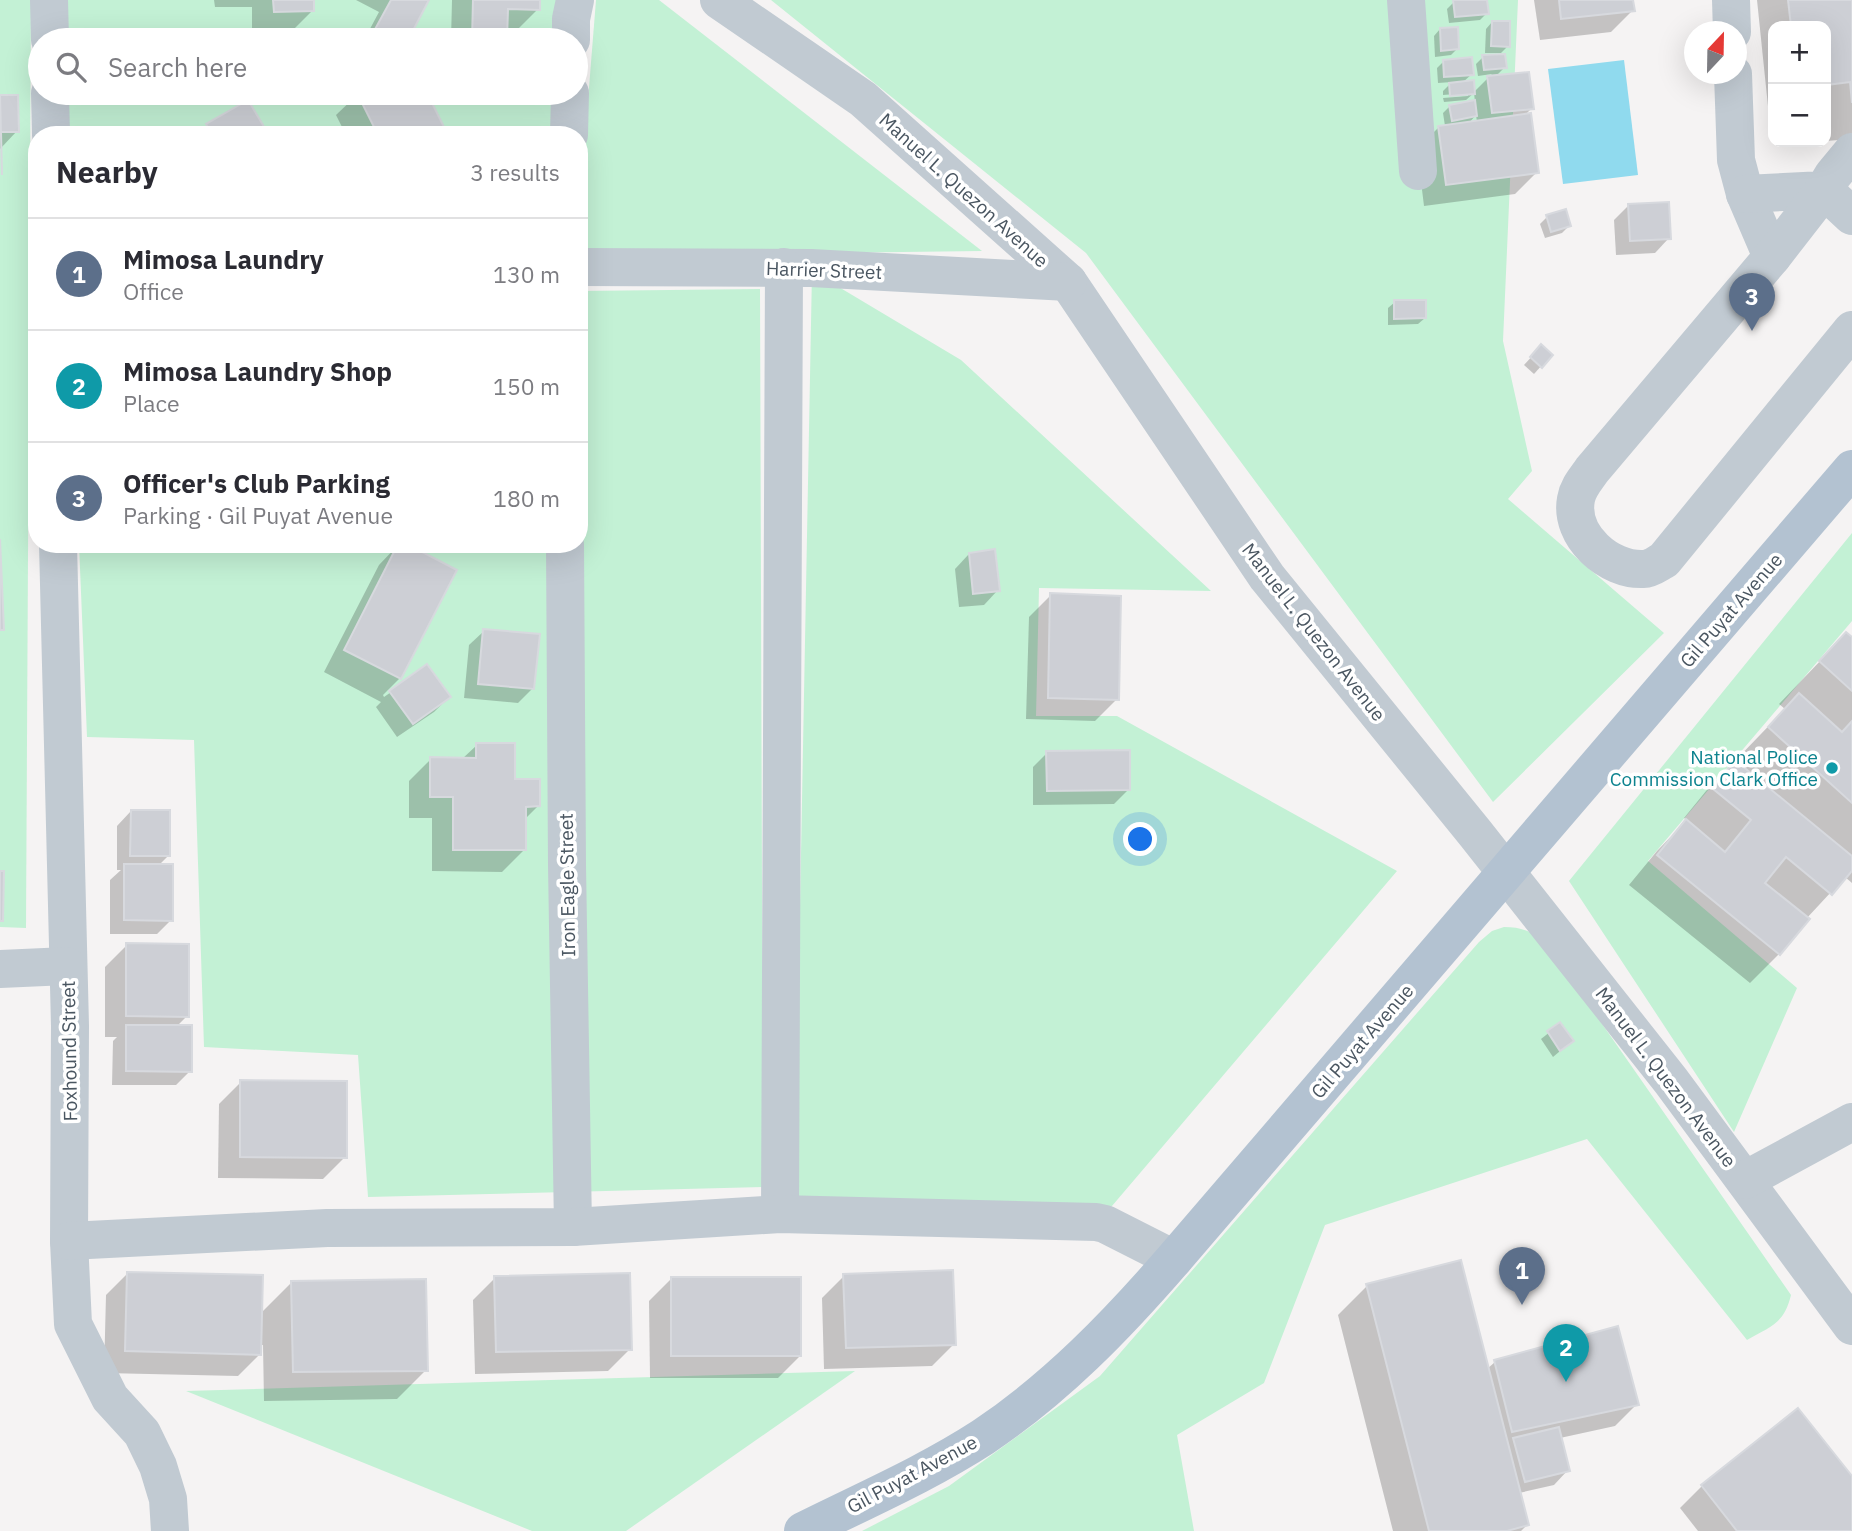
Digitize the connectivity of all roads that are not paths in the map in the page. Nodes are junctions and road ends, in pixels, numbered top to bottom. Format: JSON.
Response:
{"nodes":[{"id":1,"x":49,"y":0,"type":"edge"},
{"id":2,"x":575,"y":0,"type":"edge"},
{"id":3,"x":719,"y":0,"type":"edge"},
{"id":4,"x":1406,"y":0,"type":"edge"},
{"id":5,"x":1731,"y":0,"type":"edge"},
{"id":6,"x":1732,"y":21,"type":"edge"},
{"id":7,"x":50,"y":28,"type":"edge"},
{"id":8,"x":571,"y":28,"type":"edge"},
{"id":9,"x":1733,"y":84,"type":"edge"},
{"id":10,"x":50,"y":105,"type":"edge"},
{"id":11,"x":570,"y":105,"type":"edge"},
{"id":12,"x":51,"y":126,"type":"edge"},
{"id":13,"x":569,"y":126,"type":"edge"},
{"id":14,"x":1418,"y":171,"type":"dead end"},
{"id":15,"x":1841,"y":173,"type":"edge"},
{"id":16,"x":1745,"y":194,"type":"junction"},
{"id":17,"x":1852,"y":216,"type":"edge"},
{"id":18,"x":1772,"y":257,"type":"junction"},
{"id":19,"x":588,"y":267,"type":"edge"},
{"id":20,"x":784,"y":267,"type":"junction"},
{"id":21,"x":1068,"y":282,"type":"junction"},
{"id":22,"x":1852,"y":330,"type":"edge"},
{"id":23,"x":1852,"y":469,"type":"edge"},
{"id":24,"x":58,"y":553,"type":"edge"},
{"id":25,"x":565,"y":553,"type":"edge"},
{"id":26,"x":1506,"y":872,"type":"junction"},
{"id":27,"x":67,"y":966,"type":"junction"},
{"id":28,"x":0,"y":969,"type":"edge"},
{"id":29,"x":1852,"y":1122,"type":"edge"},
{"id":30,"x":1745,"y":1180,"type":"junction"},
{"id":31,"x":780,"y":1214,"type":"junction"},
{"id":32,"x":573,"y":1227,"type":"junction"},
{"id":33,"x":69,"y":1241,"type":"junction"},
{"id":34,"x":1174,"y":1259,"type":"junction"},
{"id":35,"x":1852,"y":1326,"type":"edge"},
{"id":36,"x":170,"y":1531,"type":"edge"},
{"id":37,"x":803,"y":1531,"type":"edge"}],
"edges":[{"from":1,"to":7,"type":"street"},
{"from":2,"to":8,"type":"street"},
{"from":3,"to":21,"type":"street","name":"Manuel L. Quezon Avenue"},
{"from":4,"to":14,"type":"street"},
{"from":5,"to":6,"type":"street"},
{"from":9,"to":16,"type":"street"},
{"from":10,"to":12,"type":"street"},
{"from":11,"to":13,"type":"street"},
{"from":15,"to":16,"type":"street"},
{"from":15,"to":17,"type":"street"},
{"from":15,"to":18,"type":"street"},
{"from":16,"to":18,"type":"street"},
{"from":18,"to":22,"type":"street"},
{"from":19,"to":20,"type":"street","name":"Harrier Street"},
{"from":20,"to":21,"type":"street","name":"Harrier Street"},
{"from":20,"to":31,"type":"street"},
{"from":21,"to":26,"type":"street","name":"Manuel L. Quezon Avenue"},
{"from":23,"to":26,"type":"main road","name":"Gil Puyat Avenue"},
{"from":24,"to":27,"type":"street","name":"Foxhound Street"},
{"from":25,"to":32,"type":"street","name":"Iron Eagle Street"},
{"from":26,"to":30,"type":"street","name":"Manuel L. Quezon Avenue"},
{"from":26,"to":34,"type":"main road","name":"Gil Puyat Avenue"},
{"from":27,"to":28,"type":"street"},
{"from":27,"to":33,"type":"street","name":"Foxhound Street"},
{"from":29,"to":30,"type":"street"},
{"from":30,"to":35,"type":"street","name":"Manuel L. Quezon Avenue"},
{"from":31,"to":32,"type":"street"},
{"from":31,"to":34,"type":"street"},
{"from":32,"to":33,"type":"street"},
{"from":33,"to":36,"type":"street","name":"Foxhound Street"},
{"from":34,"to":37,"type":"main road","name":"Gil Puyat Avenue"}]}
